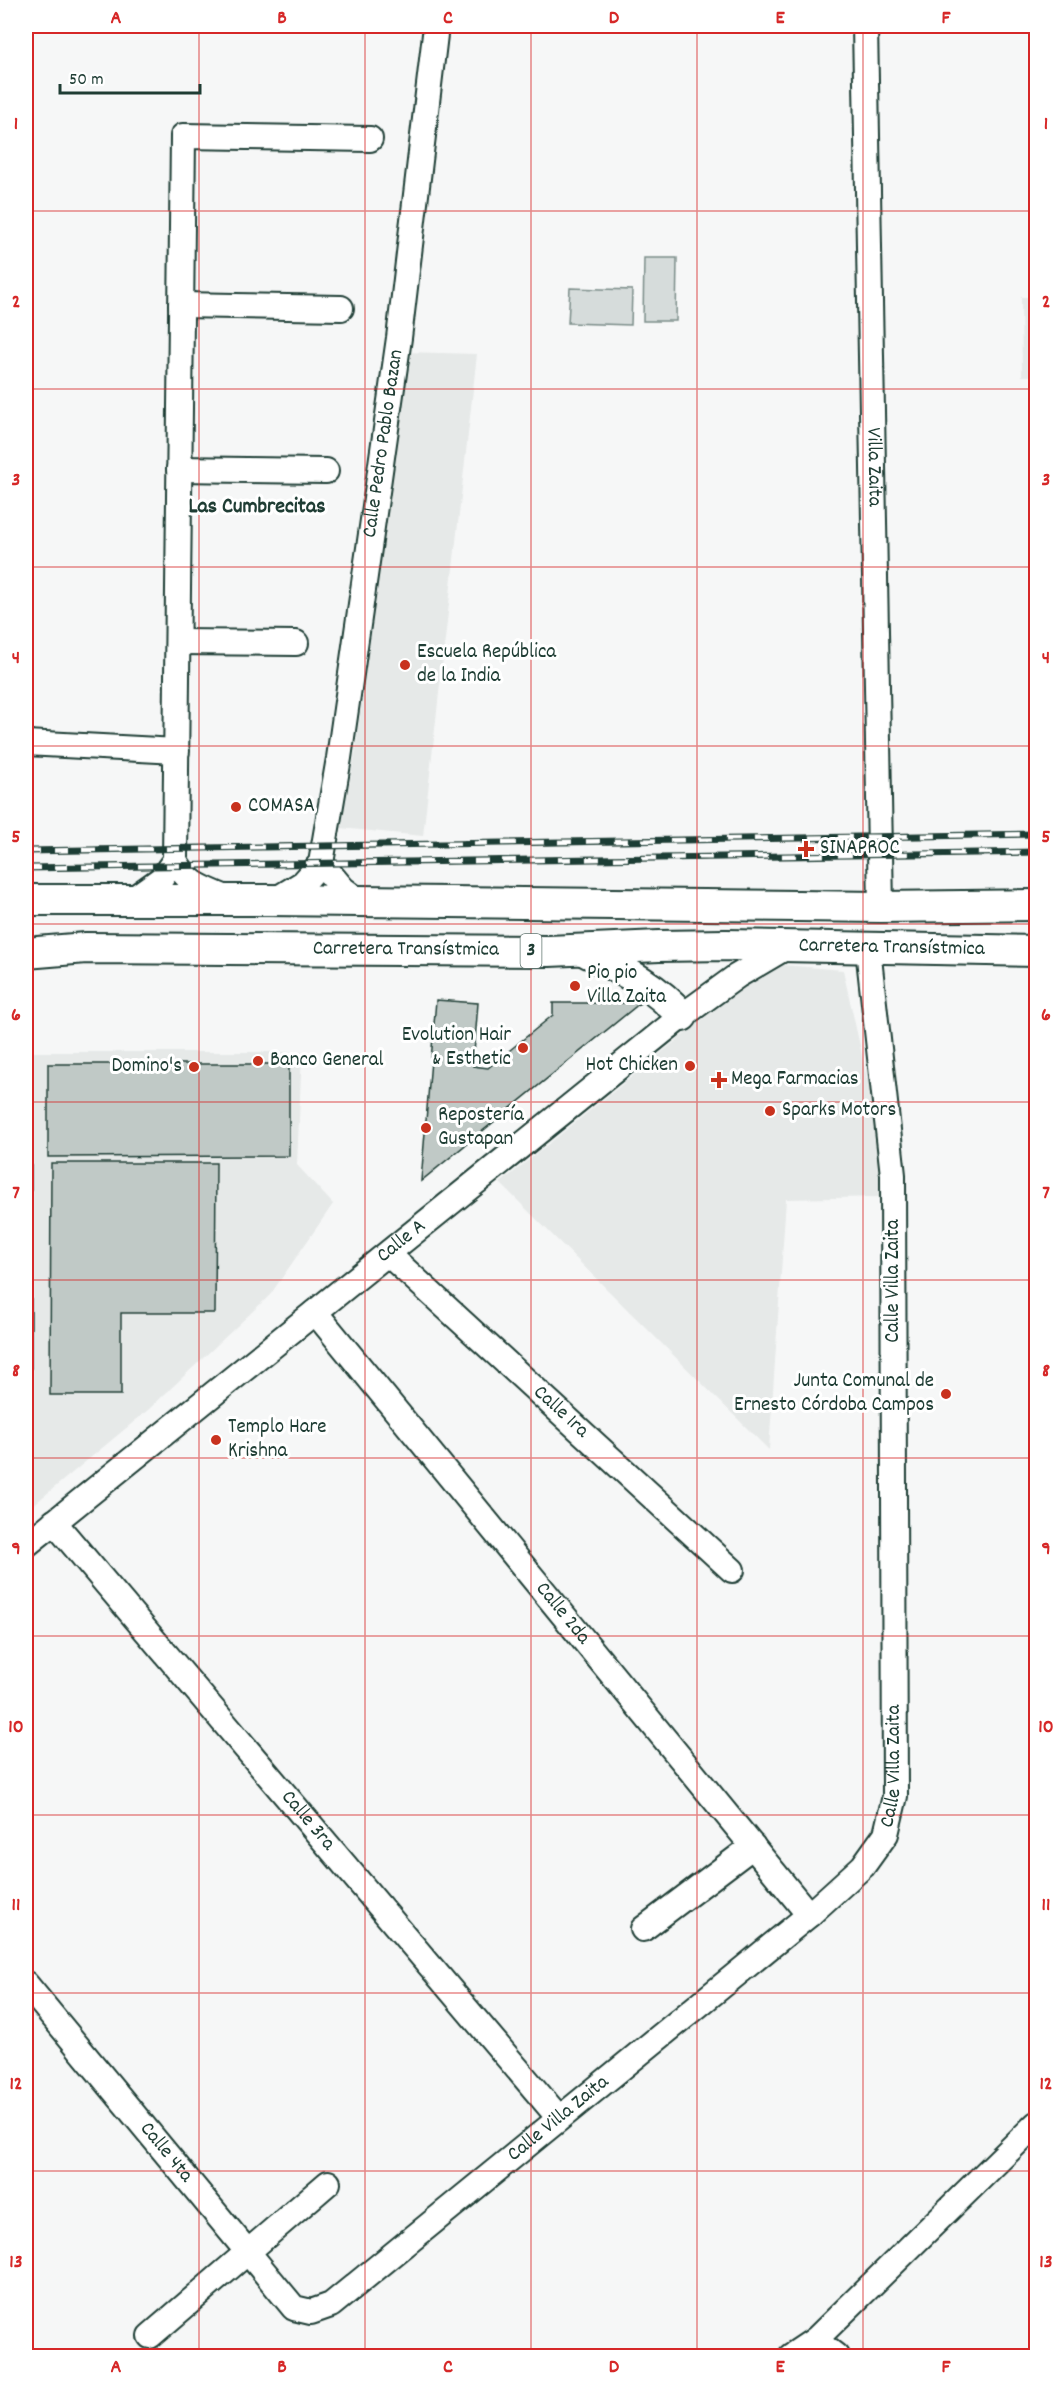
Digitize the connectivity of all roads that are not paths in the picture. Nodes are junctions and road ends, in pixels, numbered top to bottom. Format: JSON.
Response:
{"nodes":[{"id":1,"x":436,"y":26,"type":"edge"},
{"id":2,"x":865,"y":26,"type":"edge"},
{"id":3,"x":370,"y":139,"type":"dead end"},
{"id":4,"x":181,"y":305,"type":"junction"},
{"id":5,"x":342,"y":309,"type":"dead end"},
{"id":6,"x":179,"y":469,"type":"junction"},
{"id":7,"x":326,"y":471,"type":"dead end"},
{"id":8,"x":178,"y":642,"type":"junction"},
{"id":9,"x":296,"y":643,"type":"dead end"},
{"id":10,"x":26,"y":743,"type":"edge"},
{"id":11,"x":177,"y":751,"type":"junction"},
{"id":12,"x":176,"y":860,"type":"junction"},
{"id":13,"x":321,"y":863,"type":"junction"},
{"id":14,"x":26,"y":900,"type":"edge"},
{"id":15,"x":232,"y":900,"type":"junction"},
{"id":16,"x":268,"y":900,"type":"junction"},
{"id":17,"x":130,"y":901,"type":"junction"},
{"id":18,"x":362,"y":903,"type":"junction"},
{"id":19,"x":1036,"y":905,"type":"edge"},
{"id":20,"x":881,"y":907,"type":"junction"},
{"id":21,"x":785,"y":948,"type":"junction"},
{"id":22,"x":868,"y":949,"type":"junction"},
{"id":23,"x":582,"y":950,"type":"junction"},
{"id":24,"x":1036,"y":951,"type":"edge"},
{"id":25,"x":26,"y":953,"type":"edge"},
{"id":26,"x":681,"y":1016,"type":"junction"},
{"id":27,"x":388,"y":1254,"type":"junction"},
{"id":28,"x":315,"y":1312,"type":"junction"},
{"id":29,"x":54,"y":1522,"type":"junction"},
{"id":30,"x":26,"y":1545,"type":"edge"},
{"id":31,"x":732,"y":1570,"type":"dead end"},
{"id":32,"x":753,"y":1846,"type":"junction"},
{"id":33,"x":809,"y":1914,"type":"junction"},
{"id":34,"x":643,"y":1929,"type":"dead end"},
{"id":35,"x":26,"y":1984,"type":"edge"},
{"id":36,"x":560,"y":2118,"type":"junction"},
{"id":37,"x":1036,"y":2124,"type":"edge"},
{"id":38,"x":328,"y":2183,"type":"dead end"},
{"id":39,"x":249,"y":2252,"type":"junction"},
{"id":40,"x":311,"y":2312,"type":"joint"},
{"id":41,"x":150,"y":2336,"type":"dead end"},
{"id":42,"x":815,"y":2340,"type":"junction"},
{"id":43,"x":791,"y":2356,"type":"edge"},
{"id":44,"x":836,"y":2356,"type":"edge"}],
"edges":[{"from":1,"to":13,"type":"street","name":"Calle Pedro Pablo Bazan"},
{"from":2,"to":20,"type":"street","name":"Villa Zaita"},
{"from":3,"to":4,"type":"street"},
{"from":4,"to":5,"type":"street"},
{"from":4,"to":6,"type":"street"},
{"from":6,"to":7,"type":"street"},
{"from":6,"to":8,"type":"street"},
{"from":8,"to":9,"type":"street"},
{"from":8,"to":11,"type":"street"},
{"from":10,"to":11,"type":"street"},
{"from":11,"to":12,"type":"street"},
{"from":12,"to":15,"type":"street"},
{"from":12,"to":17,"type":"street"},
{"from":13,"to":16,"type":"street"},
{"from":13,"to":18,"type":"street"},
{"from":14,"to":17,"type":"main road","name":"Carretera Transístmica","number":"3"},
{"from":15,"to":16,"type":"main road","name":"Carretera Transístmica","number":"3"},
{"from":15,"to":17,"type":"main road","name":"Carretera Transístmica","number":"3"},
{"from":16,"to":18,"type":"main road","name":"Carretera Transístmica","number":"3"},
{"from":18,"to":20,"type":"main road","name":"Carretera Transístmica","number":"3"},
{"from":19,"to":20,"type":"main road","name":"Carretera Transístmica","number":"3"},
{"from":21,"to":22,"type":"main road","name":"Carretera Transístmica","number":"3"},
{"from":21,"to":23,"type":"main road","name":"Carretera Transístmica","number":"3"},
{"from":21,"to":26,"type":"street","name":"Calle A"},
{"from":22,"to":24,"type":"main road","name":"Carretera Transístmica","number":"3"},
{"from":22,"to":33,"type":"street","name":"Calle Villa Zaita"},
{"from":23,"to":25,"type":"main road","name":"Carretera Transístmica","number":"3"},
{"from":23,"to":26,"type":"main road"},
{"from":26,"to":27,"type":"street","name":"Calle A"},
{"from":27,"to":28,"type":"street","name":"Calle A"},
{"from":27,"to":31,"type":"street","name":"Calle 1ra"},
{"from":28,"to":29,"type":"street","name":"Calle A"},
{"from":28,"to":32,"type":"street","name":"Calle 2da"},
{"from":29,"to":30,"type":"street","name":"Calle A"},
{"from":29,"to":36,"type":"street","name":"Calle 3ra"},
{"from":32,"to":33,"type":"street","name":"Calle 2da"},
{"from":32,"to":34,"type":"street"},
{"from":33,"to":36,"type":"street","name":"Calle Villa Zaita"},
{"from":35,"to":39,"type":"street","name":"Calle 4ta"},
{"from":36,"to":40,"type":"street","name":"Calle Villa Zaita"},
{"from":37,"to":42,"type":"street"},
{"from":38,"to":39,"type":"street"},
{"from":39,"to":40,"type":"street","name":"Calle 4ta"},
{"from":39,"to":41,"type":"street"},
{"from":42,"to":43,"type":"street"},
{"from":42,"to":44,"type":"street"}]}
